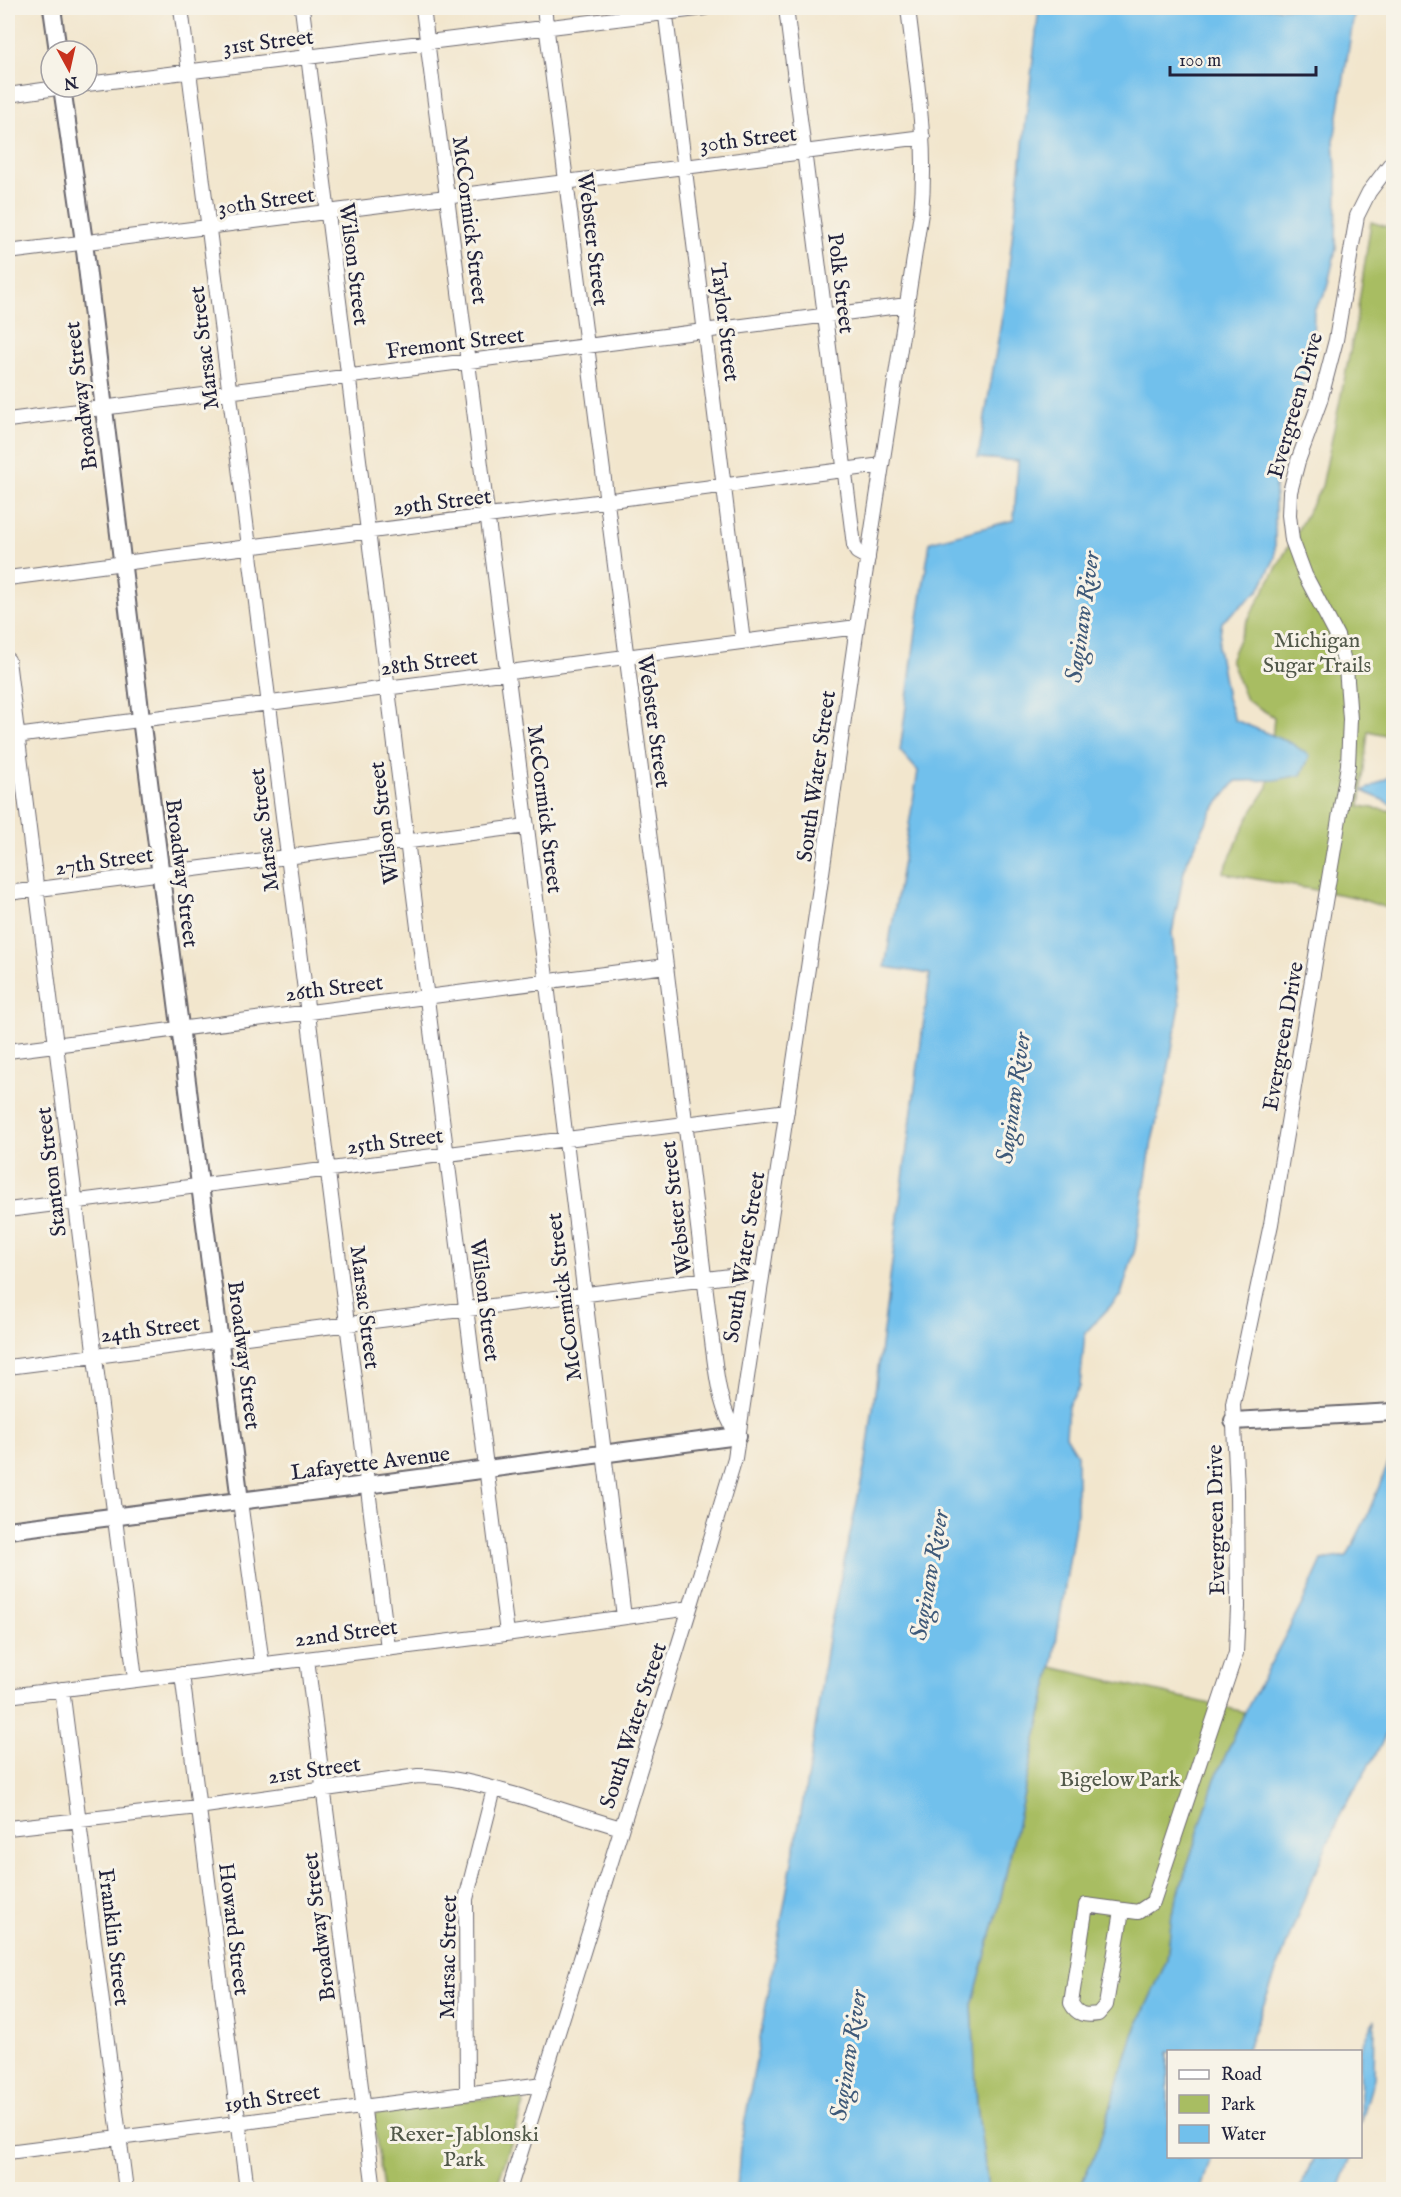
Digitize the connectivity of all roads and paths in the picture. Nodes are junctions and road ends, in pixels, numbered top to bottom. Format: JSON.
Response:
{"nodes":[{"id":1,"x":52,"y":8,"type":"edge"},
{"id":2,"x":181,"y":8,"type":"edge"},
{"id":3,"x":302,"y":8,"type":"edge"},
{"id":4,"x":423,"y":8,"type":"edge"},
{"id":5,"x":544,"y":8,"type":"edge"},
{"id":6,"x":705,"y":8,"type":"edge"},
{"id":7,"x":786,"y":8,"type":"edge"},
{"id":8,"x":908,"y":8,"type":"edge"},
{"id":9,"x":665,"y":10,"type":"edge"},
{"id":10,"x":546,"y":28,"type":"junction"},
{"id":11,"x":56,"y":39,"type":"edge"},
{"id":12,"x":428,"y":42,"type":"junction"},
{"id":13,"x":308,"y":57,"type":"junction"},
{"id":14,"x":189,"y":72,"type":"junction"},
{"id":15,"x":99,"y":83,"type":"edge"},
{"id":16,"x":39,"y":90,"type":"edge"},
{"id":17,"x":8,"y":95,"type":"edge"},
{"id":18,"x":65,"y":99,"type":"edge"},
{"id":19,"x":923,"y":137,"type":"junction"},
{"id":20,"x":804,"y":152,"type":"junction"},
{"id":21,"x":1394,"y":159,"type":"edge"},
{"id":22,"x":686,"y":167,"type":"junction"},
{"id":23,"x":566,"y":183,"type":"junction"},
{"id":24,"x":447,"y":196,"type":"junction"},
{"id":25,"x":328,"y":213,"type":"junction"},
{"id":26,"x":209,"y":228,"type":"junction"},
{"id":27,"x":84,"y":242,"type":"junction"},
{"id":28,"x":8,"y":252,"type":"edge"},
{"id":29,"x":907,"y":305,"type":"junction"},
{"id":30,"x":825,"y":314,"type":"junction"},
{"id":31,"x":706,"y":331,"type":"junction"},
{"id":32,"x":587,"y":346,"type":"junction"},
{"id":33,"x":467,"y":361,"type":"junction"},
{"id":34,"x":348,"y":376,"type":"junction"},
{"id":35,"x":229,"y":391,"type":"junction"},
{"id":36,"x":104,"y":407,"type":"junction"},
{"id":37,"x":8,"y":420,"type":"edge"},
{"id":38,"x":882,"y":465,"type":"junction"},
{"id":39,"x":846,"y":470,"type":"junction"},
{"id":40,"x":725,"y":487,"type":"junction"},
{"id":41,"x":606,"y":502,"type":"junction"},
{"id":42,"x":487,"y":516,"type":"junction"},
{"id":43,"x":368,"y":531,"type":"junction"},
{"id":44,"x":249,"y":548,"type":"junction"},
{"id":45,"x":868,"y":558,"type":"junction"},
{"id":46,"x":123,"y":564,"type":"junction"},
{"id":47,"x":8,"y":578,"type":"edge"},
{"id":48,"x":857,"y":627,"type":"junction"},
{"id":49,"x":743,"y":642,"type":"junction"},
{"id":50,"x":625,"y":656,"type":"junction"},
{"id":51,"x":8,"y":660,"type":"edge"},
{"id":52,"x":507,"y":672,"type":"junction"},
{"id":53,"x":388,"y":687,"type":"junction"},
{"id":54,"x":269,"y":703,"type":"junction"},
{"id":55,"x":141,"y":718,"type":"junction"},
{"id":56,"x":12,"y":737,"type":"edge"},
{"id":57,"x":527,"y":826,"type":"junction"},
{"id":58,"x":406,"y":842,"type":"junction"},
{"id":59,"x":287,"y":857,"type":"junction"},
{"id":60,"x":161,"y":873,"type":"junction"},
{"id":61,"x":36,"y":890,"type":"junction"},
{"id":62,"x":8,"y":893,"type":"edge"},
{"id":63,"x":666,"y":966,"type":"junction"},
{"id":64,"x":547,"y":982,"type":"junction"},
{"id":65,"x":427,"y":997,"type":"junction"},
{"id":66,"x":307,"y":1012,"type":"junction"},
{"id":67,"x":181,"y":1028,"type":"junction"},
{"id":68,"x":56,"y":1044,"type":"junction"},
{"id":69,"x":8,"y":1051,"type":"edge"},
{"id":70,"x":787,"y":1111,"type":"junction"},
{"id":71,"x":686,"y":1123,"type":"junction"},
{"id":72,"x":566,"y":1139,"type":"junction"},
{"id":73,"x":447,"y":1154,"type":"junction"},
{"id":74,"x":327,"y":1169,"type":"junction"},
{"id":75,"x":201,"y":1184,"type":"junction"},
{"id":76,"x":75,"y":1201,"type":"junction"},
{"id":77,"x":8,"y":1210,"type":"edge"},
{"id":78,"x":762,"y":1272,"type":"junction"},
{"id":79,"x":704,"y":1279,"type":"junction"},
{"id":80,"x":584,"y":1294,"type":"junction"},
{"id":81,"x":466,"y":1310,"type":"junction"},
{"id":82,"x":346,"y":1325,"type":"junction"},
{"id":83,"x":220,"y":1340,"type":"junction"},
{"id":84,"x":94,"y":1356,"type":"junction"},
{"id":85,"x":8,"y":1367,"type":"edge"},
{"id":86,"x":1394,"y":1412,"type":"edge"},
{"id":87,"x":1233,"y":1421,"type":"junction"},
{"id":88,"x":738,"y":1436,"type":"junction"},
{"id":89,"x":604,"y":1454,"type":"junction"},
{"id":90,"x":486,"y":1469,"type":"junction"},
{"id":91,"x":366,"y":1485,"type":"junction"},
{"id":92,"x":240,"y":1501,"type":"junction"},
{"id":93,"x":115,"y":1517,"type":"junction"},
{"id":94,"x":8,"y":1530,"type":"edge"},
{"id":95,"x":690,"y":1608,"type":"junction"},
{"id":96,"x":624,"y":1617,"type":"junction"},
{"id":97,"x":507,"y":1633,"type":"junction"},
{"id":98,"x":388,"y":1648,"type":"junction"},
{"id":99,"x":307,"y":1659,"type":"junction"},
{"id":100,"x":262,"y":1664,"type":"junction"},
{"id":101,"x":182,"y":1674,"type":"junction"},
{"id":102,"x":135,"y":1679,"type":"junction"},
{"id":103,"x":62,"y":1689,"type":"junction"},
{"id":104,"x":8,"y":1696,"type":"edge"},
{"id":105,"x":494,"y":1789,"type":"junction"},
{"id":106,"x":324,"y":1790,"type":"junction"},
{"id":107,"x":198,"y":1807,"type":"junction"},
{"id":108,"x":79,"y":1820,"type":"junction"},
{"id":109,"x":8,"y":1828,"type":"edge"},
{"id":110,"x":621,"y":1828,"type":"junction"},
{"id":111,"x":1122,"y":1911,"type":"junction"},
{"id":112,"x":543,"y":2084,"type":"junction"},
{"id":113,"x":467,"y":2092,"type":"junction"},
{"id":114,"x":363,"y":2106,"type":"junction"},
{"id":115,"x":239,"y":2123,"type":"junction"},
{"id":116,"x":120,"y":2139,"type":"junction"},
{"id":117,"x":8,"y":2152,"type":"edge"},
{"id":118,"x":126,"y":2190,"type":"edge"},
{"id":119,"x":247,"y":2190,"type":"edge"},
{"id":120,"x":374,"y":2190,"type":"edge"},
{"id":121,"x":509,"y":2190,"type":"edge"}],
"edges":[{"from":1,"to":11,"type":"main road"},
{"from":2,"to":14,"type":"street","name":"Marsac Street"},
{"from":3,"to":13,"type":"street","name":"Wilson Street"},
{"from":4,"to":12,"type":"street","name":"McCormick Street"},
{"from":5,"to":10,"type":"street","name":"Webster Street"},
{"from":6,"to":9,"type":"street","name":"31st Street"},
{"from":7,"to":20,"type":"street","name":"Polk Street"},
{"from":8,"to":19,"type":"street","name":"South Water Street"},
{"from":9,"to":10,"type":"street","name":"31st Street"},
{"from":9,"to":22,"type":"street","name":"Taylor Street"},
{"from":10,"to":12,"type":"street","name":"31st Street"},
{"from":10,"to":23,"type":"street","name":"Webster Street"},
{"from":12,"to":13,"type":"street","name":"31st Street"},
{"from":12,"to":24,"type":"street","name":"McCormick Street"},
{"from":13,"to":14,"type":"street","name":"31st Street"},
{"from":13,"to":25,"type":"street","name":"Wilson Street"},
{"from":14,"to":15,"type":"street","name":"31st Street"},
{"from":14,"to":26,"type":"street","name":"Marsac Street"},
{"from":16,"to":17,"type":"street"},
{"from":18,"to":27,"type":"main road","name":"Broadway Street"},
{"from":19,"to":20,"type":"street","name":"30th Street"},
{"from":19,"to":29,"type":"street","name":"South Water Street"},
{"from":20,"to":22,"type":"street","name":"30th Street"},
{"from":20,"to":30,"type":"street","name":"Polk Street"},
{"from":21,"to":87,"type":"street","name":"Evergreen Drive"},
{"from":22,"to":23,"type":"street","name":"30th Street"},
{"from":22,"to":31,"type":"street","name":"Taylor Street"},
{"from":23,"to":24,"type":"street","name":"30th Street"},
{"from":23,"to":32,"type":"street","name":"Webster Street"},
{"from":24,"to":25,"type":"street","name":"30th Street"},
{"from":24,"to":33,"type":"street","name":"McCormick Street"},
{"from":25,"to":26,"type":"street","name":"30th Street"},
{"from":25,"to":34,"type":"street","name":"Wilson Street"},
{"from":26,"to":27,"type":"street","name":"30th Street"},
{"from":26,"to":35,"type":"street","name":"Marsac Street"},
{"from":27,"to":28,"type":"street","name":"30th Street"},
{"from":27,"to":36,"type":"main road","name":"Broadway Street"},
{"from":29,"to":30,"type":"street","name":"Fremont Street"},
{"from":29,"to":38,"type":"street","name":"South Water Street"},
{"from":30,"to":31,"type":"street","name":"Fremont Street"},
{"from":30,"to":39,"type":"street","name":"Polk Street"},
{"from":31,"to":32,"type":"street","name":"Fremont Street"},
{"from":31,"to":40,"type":"street","name":"Taylor Street"},
{"from":32,"to":33,"type":"street","name":"Fremont Street"},
{"from":32,"to":41,"type":"street","name":"Webster Street"},
{"from":33,"to":34,"type":"street","name":"Fremont Street"},
{"from":33,"to":42,"type":"street","name":"McCormick Street"},
{"from":34,"to":35,"type":"street","name":"Fremont Street"},
{"from":34,"to":43,"type":"street","name":"Wilson Street"},
{"from":35,"to":36,"type":"street","name":"Fremont Street"},
{"from":35,"to":44,"type":"street","name":"Marsac Street"},
{"from":36,"to":37,"type":"street","name":"Fremont Street"},
{"from":36,"to":46,"type":"main road","name":"Broadway Street"},
{"from":38,"to":39,"type":"street","name":"29th Street"},
{"from":38,"to":45,"type":"street","name":"South Water Street"},
{"from":39,"to":40,"type":"street","name":"29th Street"},
{"from":39,"to":45,"type":"street","name":"Polk Street"},
{"from":40,"to":41,"type":"street","name":"29th Street"},
{"from":40,"to":49,"type":"street","name":"Taylor Street"},
{"from":41,"to":42,"type":"street","name":"29th Street"},
{"from":41,"to":50,"type":"street","name":"Webster Street"},
{"from":42,"to":43,"type":"street","name":"29th Street"},
{"from":42,"to":52,"type":"street","name":"McCormick Street"},
{"from":43,"to":44,"type":"street","name":"29th Street"},
{"from":43,"to":53,"type":"street","name":"Wilson Street"},
{"from":44,"to":46,"type":"street","name":"29th Street"},
{"from":44,"to":54,"type":"street","name":"Marsac Street"},
{"from":45,"to":48,"type":"street","name":"South Water Street"},
{"from":46,"to":47,"type":"street","name":"29th Street"},
{"from":46,"to":55,"type":"main road","name":"Broadway Street"},
{"from":48,"to":49,"type":"street","name":"28th Street"},
{"from":48,"to":70,"type":"street","name":"South Water Street"},
{"from":49,"to":50,"type":"street","name":"28th Street"},
{"from":50,"to":52,"type":"street","name":"28th Street"},
{"from":50,"to":63,"type":"street","name":"Webster Street"},
{"from":51,"to":56,"type":"street","name":"Stanton Street"},
{"from":52,"to":53,"type":"street","name":"28th Street"},
{"from":52,"to":57,"type":"street","name":"McCormick Street"},
{"from":53,"to":54,"type":"street","name":"28th Street"},
{"from":53,"to":58,"type":"street","name":"Wilson Street"},
{"from":54,"to":55,"type":"street","name":"28th Street"},
{"from":54,"to":59,"type":"street","name":"Marsac Street"},
{"from":55,"to":56,"type":"street","name":"28th Street"},
{"from":55,"to":60,"type":"main road","name":"Broadway Street"},
{"from":56,"to":61,"type":"street","name":"Stanton Street"},
{"from":57,"to":58,"type":"street","name":"27th Street"},
{"from":57,"to":64,"type":"street","name":"McCormick Street"},
{"from":58,"to":59,"type":"street","name":"27th Street"},
{"from":58,"to":65,"type":"street","name":"Wilson Street"},
{"from":59,"to":60,"type":"street","name":"27th Street"},
{"from":59,"to":66,"type":"street","name":"Marsac Street"},
{"from":60,"to":61,"type":"street","name":"27th Street"},
{"from":60,"to":67,"type":"main road","name":"Broadway Street"},
{"from":61,"to":62,"type":"street","name":"27th Street"},
{"from":61,"to":68,"type":"street","name":"Stanton Street"},
{"from":63,"to":64,"type":"street","name":"26th Street"},
{"from":63,"to":71,"type":"street","name":"Webster Street"},
{"from":64,"to":65,"type":"street","name":"26th Street"},
{"from":64,"to":72,"type":"street","name":"McCormick Street"},
{"from":65,"to":66,"type":"street","name":"26th Street"},
{"from":65,"to":73,"type":"street","name":"Wilson Street"},
{"from":66,"to":67,"type":"street","name":"26th Street"},
{"from":66,"to":74,"type":"street","name":"Marsac Street"},
{"from":67,"to":68,"type":"street","name":"26th Street"},
{"from":67,"to":75,"type":"main road","name":"Broadway Street"},
{"from":68,"to":69,"type":"street","name":"26th Street"},
{"from":68,"to":76,"type":"street","name":"Stanton Street"},
{"from":70,"to":71,"type":"street","name":"25th Street"},
{"from":70,"to":78,"type":"street","name":"South Water Street"},
{"from":71,"to":72,"type":"street","name":"25th Street"},
{"from":71,"to":79,"type":"street","name":"Webster Street"},
{"from":72,"to":73,"type":"street","name":"25th Street"},
{"from":72,"to":80,"type":"street","name":"McCormick Street"},
{"from":73,"to":74,"type":"street","name":"25th Street"},
{"from":73,"to":81,"type":"street","name":"Wilson Street"},
{"from":74,"to":75,"type":"street","name":"25th Street"},
{"from":74,"to":82,"type":"street","name":"Marsac Street"},
{"from":75,"to":76,"type":"street","name":"25th Street"},
{"from":75,"to":83,"type":"main road","name":"Broadway Street"},
{"from":76,"to":77,"type":"street","name":"25th Street"},
{"from":76,"to":84,"type":"street","name":"Stanton Street"},
{"from":78,"to":79,"type":"street","name":"24th Street"},
{"from":78,"to":88,"type":"street","name":"South Water Street"},
{"from":79,"to":80,"type":"street","name":"24th Street"},
{"from":79,"to":88,"type":"street","name":"Webster Street"},
{"from":80,"to":81,"type":"street","name":"24th Street"},
{"from":80,"to":89,"type":"street","name":"McCormick Street"},
{"from":81,"to":82,"type":"street","name":"24th Street"},
{"from":81,"to":90,"type":"street","name":"Wilson Street"},
{"from":82,"to":83,"type":"street","name":"24th Street"},
{"from":82,"to":91,"type":"street","name":"Marsac Street"},
{"from":83,"to":84,"type":"street","name":"24th Street"},
{"from":83,"to":92,"type":"main road","name":"Broadway Street"},
{"from":84,"to":85,"type":"street","name":"24th Street"},
{"from":84,"to":93,"type":"street","name":"Stanton Street"},
{"from":86,"to":87,"type":"main road"},
{"from":87,"to":111,"type":"street","name":"Evergreen Drive"},
{"from":88,"to":89,"type":"main road","name":"Lafayette Avenue"},
{"from":88,"to":95,"type":"street","name":"South Water Street"},
{"from":89,"to":90,"type":"main road","name":"Lafayette Avenue"},
{"from":89,"to":96,"type":"street","name":"McCormick Street"},
{"from":90,"to":91,"type":"main road","name":"Lafayette Avenue"},
{"from":90,"to":97,"type":"street","name":"Wilson Street"},
{"from":91,"to":92,"type":"main road","name":"Lafayette Avenue"},
{"from":91,"to":98,"type":"street","name":"Marsac Street"},
{"from":92,"to":93,"type":"main road","name":"Lafayette Avenue"},
{"from":92,"to":100,"type":"street","name":"Broadway Street"},
{"from":93,"to":94,"type":"main road","name":"Lafayette Avenue"},
{"from":93,"to":102,"type":"street","name":"Stanton Street"},
{"from":95,"to":96,"type":"street","name":"22nd Street"},
{"from":95,"to":110,"type":"street","name":"South Water Street"},
{"from":96,"to":97,"type":"street","name":"22nd Street"},
{"from":97,"to":98,"type":"street","name":"22nd Street"},
{"from":98,"to":99,"type":"street","name":"22nd Street"},
{"from":99,"to":100,"type":"street","name":"22nd Street"},
{"from":99,"to":106,"type":"street","name":"Broadway Street"},
{"from":100,"to":101,"type":"street","name":"22nd Street"},
{"from":101,"to":102,"type":"street","name":"22nd Street"},
{"from":101,"to":107,"type":"street","name":"Howard Street"},
{"from":102,"to":103,"type":"street","name":"22nd Street"},
{"from":103,"to":104,"type":"street","name":"22nd Street"},
{"from":103,"to":108,"type":"street","name":"Franklin Street"},
{"from":105,"to":106,"type":"street","name":"21st Street"},
{"from":105,"to":110,"type":"street","name":"21st Street"},
{"from":105,"to":113,"type":"street","name":"Marsac Street"},
{"from":106,"to":107,"type":"street","name":"21st Street"},
{"from":106,"to":114,"type":"street","name":"Broadway Street"},
{"from":107,"to":108,"type":"street","name":"21st Street"},
{"from":107,"to":115,"type":"street","name":"Howard Street"},
{"from":108,"to":109,"type":"street","name":"21st Street"},
{"from":108,"to":116,"type":"street","name":"Franklin Street"},
{"from":110,"to":112,"type":"street","name":"South Water Street"},
{"from":111,"to":111,"type":"street","name":"Evergreen Drive"},
{"from":112,"to":113,"type":"street","name":"19th Street"},
{"from":112,"to":121,"type":"street","name":"South Water Street"},
{"from":113,"to":114,"type":"street","name":"19th Street"},
{"from":114,"to":115,"type":"street","name":"19th Street"},
{"from":114,"to":120,"type":"street","name":"Broadway Street"},
{"from":115,"to":116,"type":"street","name":"19th Street"},
{"from":115,"to":119,"type":"street","name":"Howard Street"},
{"from":116,"to":117,"type":"street","name":"19th Street"},
{"from":116,"to":118,"type":"street","name":"Franklin Street"}]}
